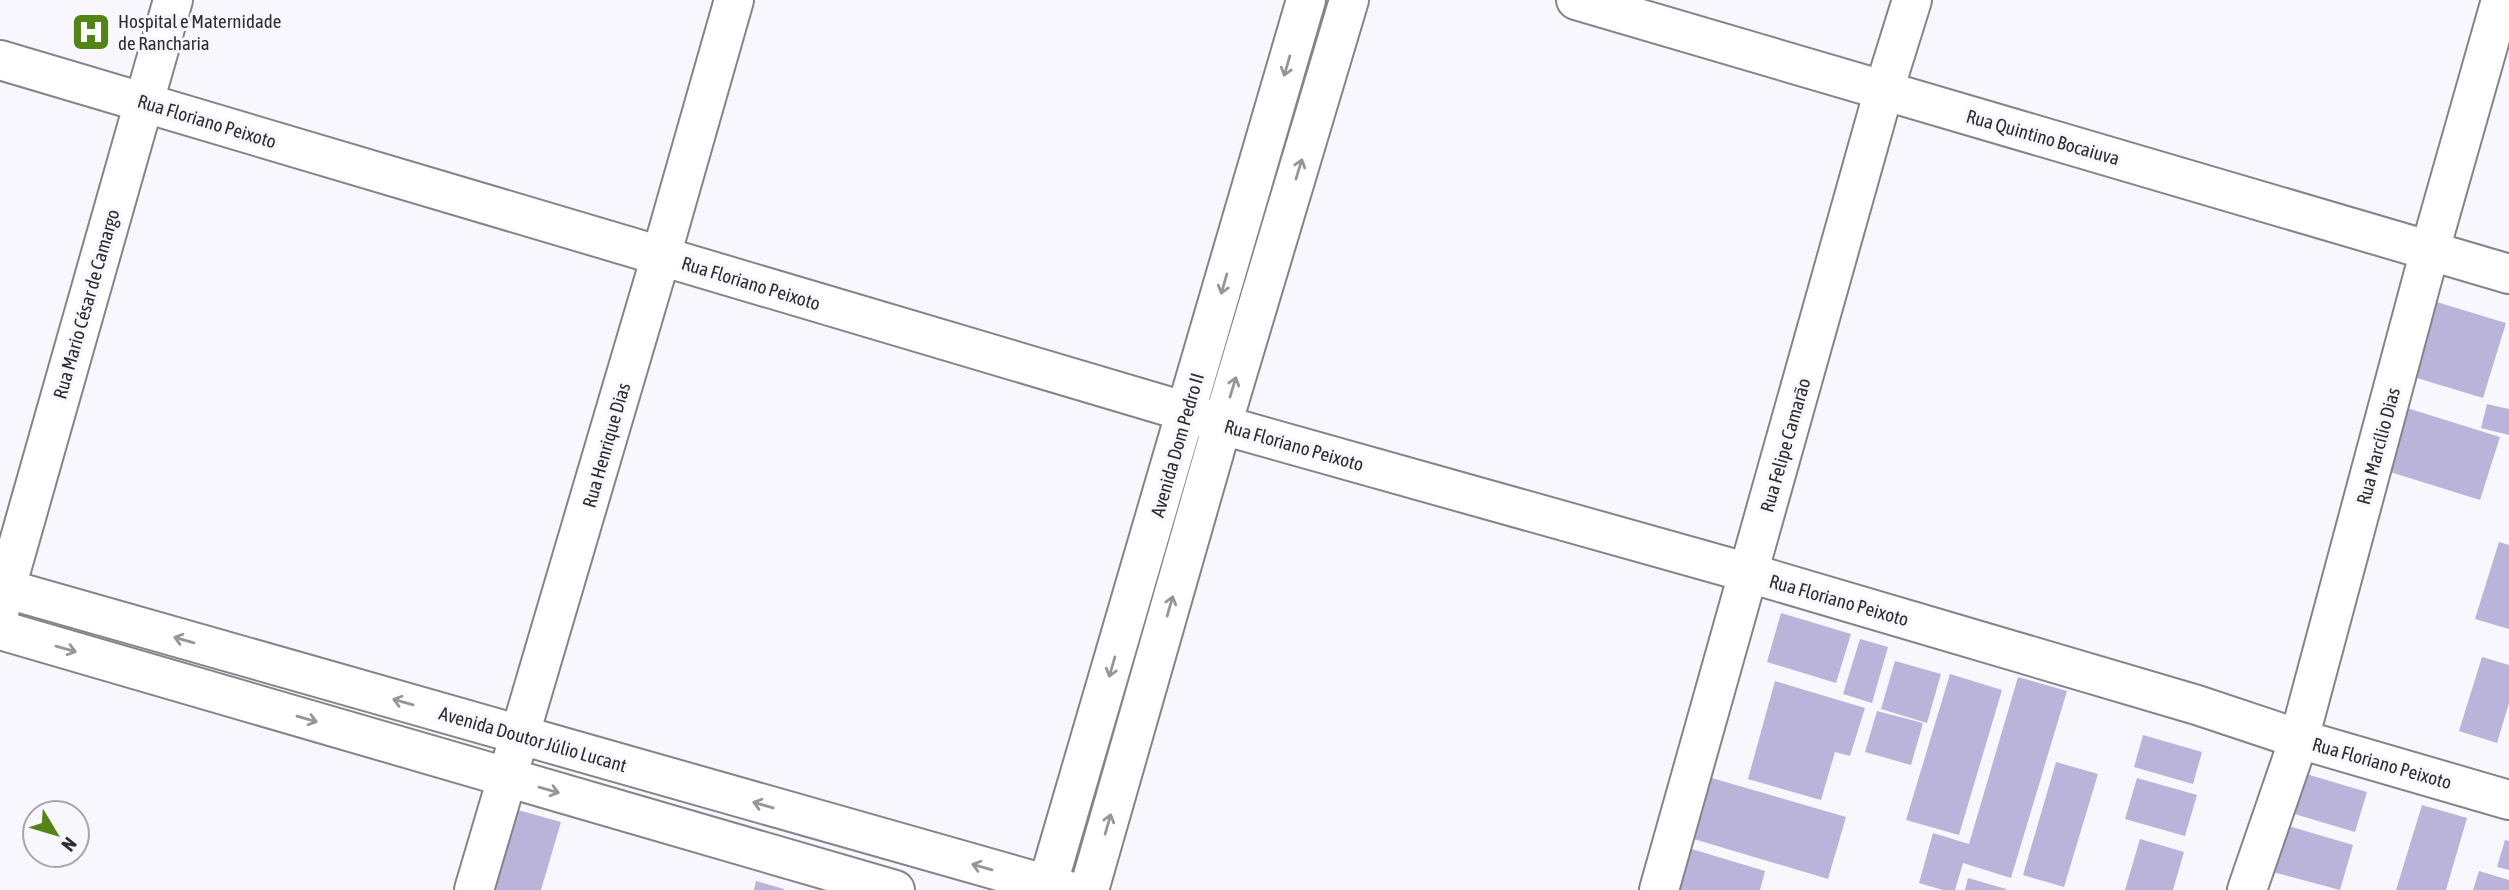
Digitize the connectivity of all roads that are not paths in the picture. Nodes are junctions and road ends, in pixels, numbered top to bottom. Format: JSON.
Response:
{"nodes":[{"id":1,"x":173,"y":0,"type":"edge"},
{"id":2,"x":734,"y":0,"type":"edge"},
{"id":3,"x":1306,"y":0,"type":"edge"},
{"id":4,"x":1349,"y":0,"type":"edge"},
{"id":5,"x":1576,"y":0,"type":"edge"},
{"id":6,"x":1912,"y":0,"type":"edge"},
{"id":7,"x":2501,"y":0,"type":"edge"},
{"id":8,"x":0,"y":60,"type":"edge"},
{"id":9,"x":1884,"y":90,"type":"junction"},
{"id":10,"x":143,"y":102,"type":"junction"},
{"id":11,"x":2430,"y":250,"type":"junction"},
{"id":12,"x":662,"y":256,"type":"junction"},
{"id":13,"x":2509,"y":274,"type":"edge"},
{"id":14,"x":1205,"y":419,"type":"junction"},
{"id":15,"x":1749,"y":573,"type":"junction"},
{"id":16,"x":2,"y":595,"type":"edge"},
{"id":17,"x":0,"y":630,"type":"edge"},
{"id":18,"x":271,"y":664,"type":"junction"},
{"id":19,"x":259,"y":705,"type":"junction"},
{"id":20,"x":521,"y":735,"type":"junction"},
{"id":21,"x":2299,"y":739,"type":"junction"},
{"id":22,"x":508,"y":778,"type":"junction"},
{"id":23,"x":2509,"y":800,"type":"edge"},
{"id":24,"x":815,"y":820,"type":"junction"},
{"id":25,"x":806,"y":864,"type":"junction"},
{"id":26,"x":1053,"y":889,"type":"edge"},
{"id":27,"x":474,"y":890,"type":"edge"},
{"id":28,"x":895,"y":890,"type":"edge"},
{"id":29,"x":1089,"y":890,"type":"edge"},
{"id":30,"x":1659,"y":890,"type":"edge"},
{"id":31,"x":2247,"y":890,"type":"edge"}],
"edges":[{"from":1,"to":10,"type":"street","name":"Rua Mario César de Camargo"},
{"from":2,"to":12,"type":"street","name":"Rua Henrique Dias"},
{"from":3,"to":14,"type":"street","name":"Avenida Dom Pedro II","one_way":true},
{"from":14,"to":4,"type":"street","name":"Avenida Dom Pedro II","one_way":true},
{"from":5,"to":9,"type":"street","name":"Rua Quintino Bocaiuva"},
{"from":6,"to":9,"type":"street","name":"Rua Felipe Camarão"},
{"from":7,"to":11,"type":"street","name":"Rua Marcílio Dias"},
{"from":8,"to":10,"type":"street","name":"Rua Floriano Peixoto"},
{"from":9,"to":11,"type":"street","name":"Rua Quintino Bocaiuva"},
{"from":9,"to":15,"type":"street","name":"Rua Felipe Camarão"},
{"from":10,"to":12,"type":"street","name":"Rua Floriano Peixoto"},
{"from":10,"to":16,"type":"street","name":"Rua Mario César de Camargo"},
{"from":11,"to":13,"type":"street","name":"Rua Quintino Bocaiuva"},
{"from":11,"to":21,"type":"street","name":"Rua Marcílio Dias"},
{"from":12,"to":14,"type":"street","name":"Rua Floriano Peixoto"},
{"from":12,"to":20,"type":"street","name":"Rua Henrique Dias"},
{"from":14,"to":15,"type":"street","name":"Rua Floriano Peixoto"},
{"from":14,"to":26,"type":"street","name":"Avenida Dom Pedro II","one_way":true},
{"from":29,"to":14,"type":"street","name":"Avenida Dom Pedro II","one_way":true},
{"from":15,"to":21,"type":"street","name":"Rua Floriano Peixoto"},
{"from":15,"to":30,"type":"street","name":"Rua Felipe Camarão"},
{"from":18,"to":16,"type":"street","name":"Avenida Doutor Júlio Lucant","one_way":true},
{"from":17,"to":19,"type":"street","one_way":true},
{"from":18,"to":19,"type":"street"},
{"from":20,"to":18,"type":"street","name":"Avenida Doutor Júlio Lucant","one_way":true},
{"from":19,"to":22,"type":"street","one_way":true},
{"from":20,"to":22,"type":"street","name":"Rua Henrique Dias"},
{"from":24,"to":20,"type":"street","name":"Avenida Doutor Júlio Lucant","one_way":true},
{"from":21,"to":23,"type":"street","name":"Rua Floriano Peixoto"},
{"from":21,"to":31,"type":"street","name":"Rua Marcílio Dias"},
{"from":22,"to":25,"type":"street","one_way":true},
{"from":22,"to":27,"type":"street","name":"Rua Henrique Dias"},
{"from":24,"to":25,"type":"street"},
{"from":26,"to":24,"type":"street","name":"Avenida Doutor Júlio Lucant","one_way":true},
{"from":25,"to":28,"type":"street"}]}
